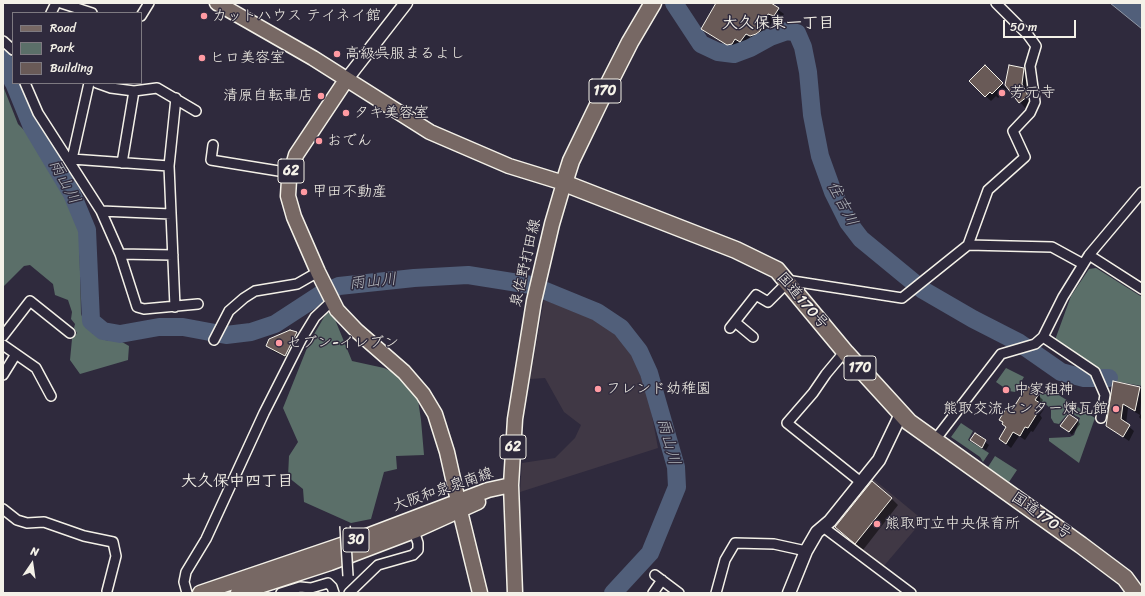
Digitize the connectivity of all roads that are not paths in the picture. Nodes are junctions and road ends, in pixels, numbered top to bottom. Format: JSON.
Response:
{"nodes":[{"id":1,"x":56,"y":3,"type":"edge"},
{"id":2,"x":61,"y":3,"type":"edge"},
{"id":3,"x":149,"y":3,"type":"edge"},
{"id":4,"x":217,"y":3,"type":"edge"},
{"id":5,"x":406,"y":3,"type":"edge"},
{"id":6,"x":653,"y":3,"type":"edge"},
{"id":7,"x":996,"y":3,"type":"edge"},
{"id":8,"x":52,"y":12,"type":"edge"},
{"id":9,"x":89,"y":12,"type":"edge"},
{"id":10,"x":142,"y":14,"type":"edge"},
{"id":11,"x":3,"y":41,"type":"edge"},
{"id":12,"x":12,"y":49,"type":"edge"},
{"id":13,"x":346,"y":80,"type":"junction"},
{"id":14,"x":25,"y":84,"type":"edge"},
{"id":15,"x":88,"y":84,"type":"edge"},
{"id":16,"x":102,"y":84,"type":"edge"},
{"id":17,"x":134,"y":91,"type":"junction"},
{"id":18,"x":176,"y":98,"type":"junction"},
{"id":19,"x":196,"y":111,"type":"dead end"},
{"id":20,"x":213,"y":145,"type":"dead end"},
{"id":21,"x":71,"y":160,"type":"junction"},
{"id":22,"x":122,"y":163,"type":"junction"},
{"id":23,"x":169,"y":166,"type":"junction"},
{"id":24,"x":291,"y":173,"type":"junction"},
{"id":25,"x":564,"y":183,"type":"junction"},
{"id":26,"x":1142,"y":192,"type":"edge"},
{"id":27,"x":101,"y":211,"type":"junction"},
{"id":28,"x":171,"y":214,"type":"junction"},
{"id":29,"x":968,"y":245,"type":"junction"},
{"id":30,"x":120,"y":254,"type":"junction"},
{"id":31,"x":173,"y":255,"type":"junction"},
{"id":32,"x":1089,"y":255,"type":"junction"},
{"id":33,"x":1083,"y":264,"type":"junction"},
{"id":34,"x":320,"y":278,"type":"junction"},
{"id":35,"x":787,"y":281,"type":"junction"},
{"id":36,"x":1142,"y":289,"type":"edge"},
{"id":37,"x":331,"y":298,"type":"junction"},
{"id":38,"x":198,"y":304,"type":"dead end"},
{"id":39,"x":176,"y":307,"type":"junction"},
{"id":40,"x":70,"y":333,"type":"dead end"},
{"id":41,"x":3,"y":336,"type":"edge"},
{"id":42,"x":753,"y":337,"type":"dead end"},
{"id":43,"x":1043,"y":337,"type":"junction"},
{"id":44,"x":214,"y":340,"type":"dead end"},
{"id":45,"x":3,"y":345,"type":"edge"},
{"id":46,"x":846,"y":353,"type":"junction"},
{"id":47,"x":16,"y":354,"type":"junction"},
{"id":48,"x":3,"y":375,"type":"edge"},
{"id":49,"x":50,"y":396,"type":"dead end"},
{"id":50,"x":901,"y":414,"type":"junction"},
{"id":51,"x":1101,"y":418,"type":"dead end"},
{"id":52,"x":935,"y":440,"type":"junction"},
{"id":53,"x":862,"y":483,"type":"junction"},
{"id":54,"x":511,"y":485,"type":"junction"},
{"id":55,"x":459,"y":506,"type":"junction"},
{"id":56,"x":3,"y":509,"type":"edge"},
{"id":57,"x":345,"y":526,"type":"dead end"},
{"id":58,"x":822,"y":527,"type":"junction"},
{"id":59,"x":414,"y":531,"type":"junction"},
{"id":60,"x":806,"y":551,"type":"junction"},
{"id":61,"x":352,"y":590,"type":"edge"},
{"id":62,"x":106,"y":591,"type":"dead end"},
{"id":63,"x":187,"y":593,"type":"edge"},
{"id":64,"x":200,"y":593,"type":"edge"},
{"id":65,"x":238,"y":593,"type":"edge"},
{"id":66,"x":281,"y":593,"type":"edge"},
{"id":67,"x":334,"y":593,"type":"edge"},
{"id":68,"x":480,"y":593,"type":"edge"},
{"id":69,"x":515,"y":593,"type":"edge"},
{"id":70,"x":653,"y":593,"type":"edge"},
{"id":71,"x":679,"y":593,"type":"edge"},
{"id":72,"x":716,"y":593,"type":"edge"},
{"id":73,"x":789,"y":593,"type":"edge"},
{"id":74,"x":911,"y":593,"type":"edge"},
{"id":75,"x":1136,"y":593,"type":"edge"}],
"edges":[{"from":1,"to":8,"type":"street"},
{"from":2,"to":9,"type":"street"},
{"from":3,"to":10,"type":"street"},
{"from":4,"to":13,"type":"main road"},
{"from":5,"to":13,"type":"street"},
{"from":6,"to":25,"type":"highway","number":"170"},
{"from":7,"to":29,"type":"street"},
{"from":11,"to":12,"type":"street"},
{"from":13,"to":24,"type":"main road","number":"62"},
{"from":13,"to":25,"type":"main road"},
{"from":14,"to":21,"type":"street"},
{"from":15,"to":21,"type":"street"},
{"from":16,"to":17,"type":"street"},
{"from":17,"to":18,"type":"street"},
{"from":17,"to":22,"type":"street"},
{"from":18,"to":19,"type":"street"},
{"from":18,"to":23,"type":"street"},
{"from":20,"to":24,"type":"street"},
{"from":21,"to":22,"type":"street"},
{"from":21,"to":27,"type":"street"},
{"from":22,"to":23,"type":"street"},
{"from":23,"to":28,"type":"street"},
{"from":24,"to":34,"type":"main road","number":"62"},
{"from":25,"to":35,"type":"highway","name":"国道170号","number":"170"},
{"from":25,"to":54,"type":"main road","name":"泉佐野打田線","number":"62"},
{"from":26,"to":32,"type":"street"},
{"from":27,"to":28,"type":"street"},
{"from":27,"to":30,"type":"street"},
{"from":28,"to":31,"type":"street"},
{"from":29,"to":33,"type":"street"},
{"from":29,"to":35,"type":"street"},
{"from":30,"to":31,"type":"street"},
{"from":30,"to":39,"type":"street"},
{"from":31,"to":39,"type":"street"},
{"from":32,"to":33,"type":"street"},
{"from":32,"to":36,"type":"street"},
{"from":33,"to":43,"type":"street"},
{"from":34,"to":37,"type":"main road","number":"62"},
{"from":34,"to":44,"type":"street"},
{"from":35,"to":42,"type":"street"},
{"from":35,"to":46,"type":"highway","name":"国道170号","number":"170"},
{"from":37,"to":55,"type":"main road","number":"62"},
{"from":37,"to":63,"type":"street"},
{"from":38,"to":39,"type":"street"},
{"from":40,"to":41,"type":"street"},
{"from":43,"to":51,"type":"street"},
{"from":43,"to":52,"type":"street"},
{"from":45,"to":47,"type":"street"},
{"from":46,"to":50,"type":"highway","name":"国道170号","number":"170"},
{"from":46,"to":53,"type":"street"},
{"from":47,"to":48,"type":"street"},
{"from":47,"to":49,"type":"street"},
{"from":50,"to":52,"type":"highway","name":"国道170号","number":"170"},
{"from":50,"to":53,"type":"street"},
{"from":52,"to":75,"type":"highway","name":"国道170号","number":"170"},
{"from":53,"to":58,"type":"street"},
{"from":54,"to":55,"type":"main road","name":"大阪和泉泉南線","number":"30"},
{"from":54,"to":69,"type":"main road","name":"泉佐野打田線","number":"62"},
{"from":55,"to":59,"type":"main road","name":"大阪和泉泉南線","number":"30"},
{"from":55,"to":64,"type":"main road","name":"大阪和泉泉南線","number":"30"},
{"from":55,"to":68,"type":"main road","number":"62"},
{"from":56,"to":62,"type":"street"},
{"from":57,"to":61,"type":"street","bridge":true},
{"from":58,"to":60,"type":"street"},
{"from":58,"to":74,"type":"street"},
{"from":59,"to":61,"type":"street"},
{"from":59,"to":65,"type":"main road","name":"大阪和泉泉南線","number":"30"},
{"from":60,"to":72,"type":"street"},
{"from":60,"to":73,"type":"street"},
{"from":66,"to":67,"type":"street"},
{"from":70,"to":71,"type":"street"}]}
